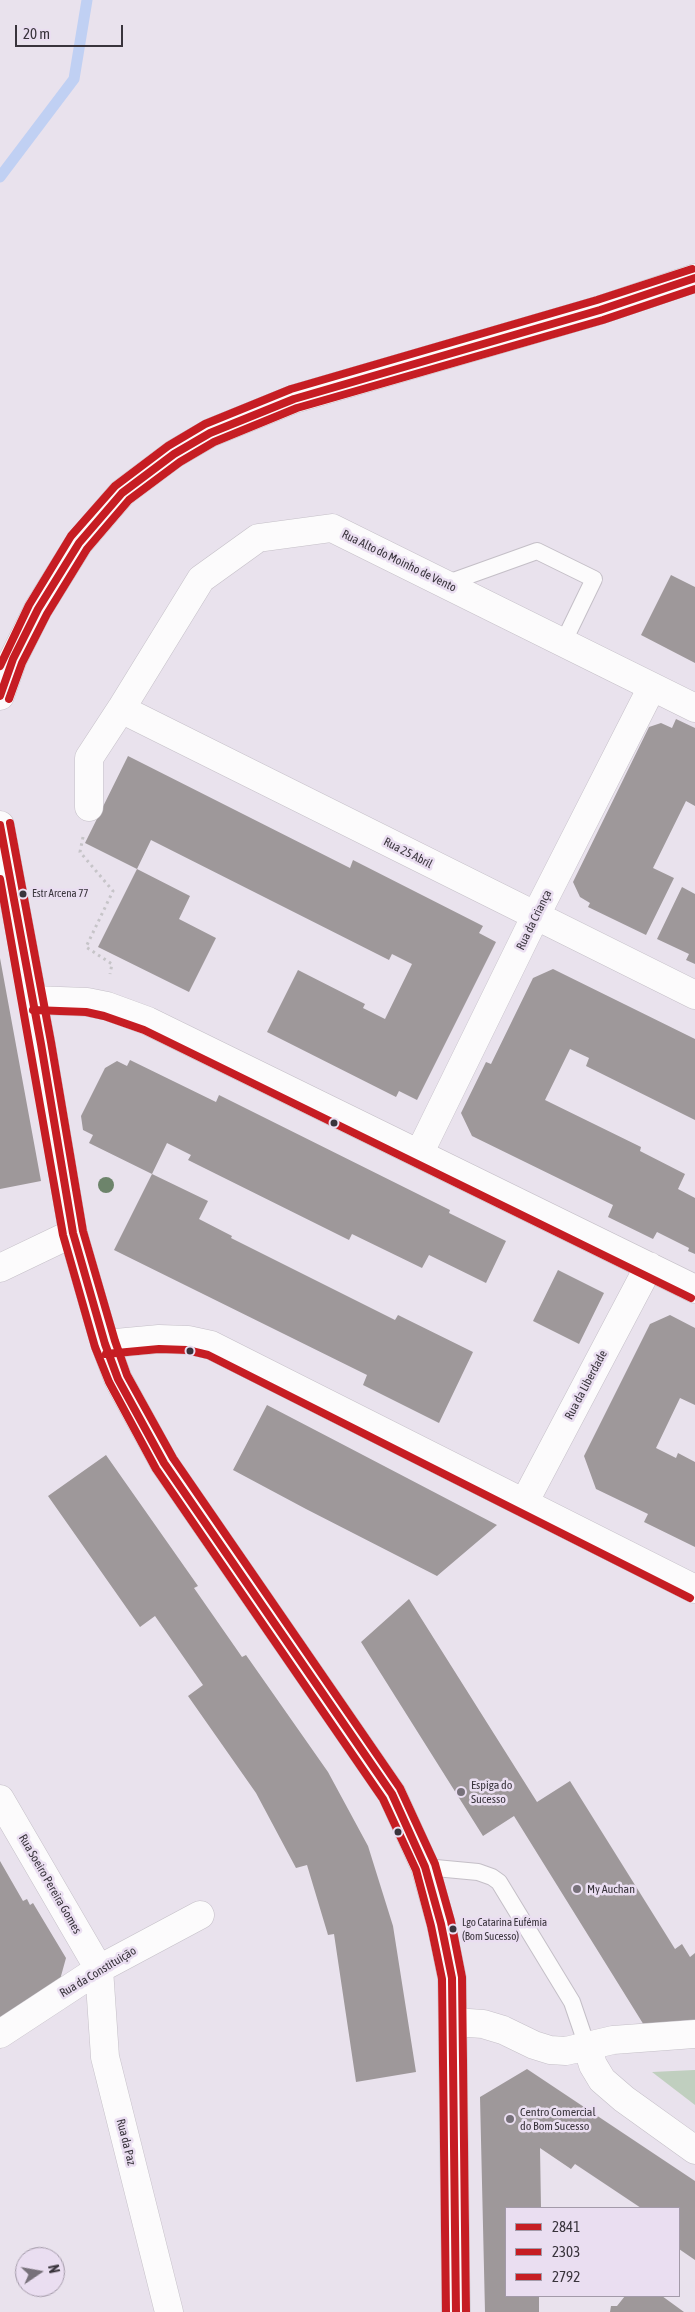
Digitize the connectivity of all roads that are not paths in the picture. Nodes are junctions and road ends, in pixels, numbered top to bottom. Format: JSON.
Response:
{"nodes":[{"id":1,"x":695,"y":278,"type":"edge"},
{"id":2,"x":445,"y":584,"type":"junction"},
{"id":3,"x":563,"y":643,"type":"junction"},
{"id":4,"x":652,"y":687,"type":"junction"},
{"id":5,"x":0,"y":696,"type":"edge"},
{"id":6,"x":695,"y":708,"type":"edge"},
{"id":7,"x":121,"y":709,"type":"junction"},
{"id":8,"x":89,"y":807,"type":"road end"},
{"id":9,"x":0,"y":825,"type":"edge"},
{"id":10,"x":535,"y":917,"type":"junction"},
{"id":11,"x":695,"y":996,"type":"edge"},
{"id":12,"x":33,"y":1000,"type":"junction"},
{"id":13,"x":419,"y":1154,"type":"junction"},
{"id":14,"x":72,"y":1233,"type":"junction"},
{"id":15,"x":649,"y":1266,"type":"junction"},
{"id":16,"x":0,"y":1268,"type":"edge"},
{"id":17,"x":695,"y":1289,"type":"edge"},
{"id":18,"x":105,"y":1344,"type":"junction"},
{"id":19,"x":524,"y":1503,"type":"junction"},
{"id":20,"x":695,"y":1589,"type":"edge"},
{"id":21,"x":0,"y":1799,"type":"edge"},
{"id":22,"x":425,"y":1867,"type":"junction"},
{"id":23,"x":200,"y":1914,"type":"dead end"},
{"id":24,"x":99,"y":1969,"type":"junction"},
{"id":25,"x":454,"y":2022,"type":"junction"},
{"id":26,"x":0,"y":2034,"type":"edge"},
{"id":27,"x":695,"y":2034,"type":"edge"},
{"id":28,"x":587,"y":2046,"type":"junction"},
{"id":29,"x":695,"y":2150,"type":"edge"},
{"id":30,"x":169,"y":2312,"type":"edge"},
{"id":31,"x":456,"y":2312,"type":"edge"}],
"edges":[{"from":1,"to":5,"type":"street"},
{"from":2,"to":3,"type":"street","name":"Rua Alto do Moinho de Vento"},
{"from":2,"to":3,"type":"lane"},
{"from":2,"to":7,"type":"street","name":"Rua Alto do Moinho de Vento"},
{"from":3,"to":4,"type":"street","name":"Rua Alto do Moinho de Vento"},
{"from":4,"to":6,"type":"street","name":"Rua Alto do Moinho de Vento"},
{"from":4,"to":10,"type":"street","name":"Rua da Criança"},
{"from":7,"to":8,"type":"street","name":"Rua Alto do Moinho de Vento"},
{"from":7,"to":10,"type":"street","name":"Rua 25 Abril"},
{"from":9,"to":12,"type":"street"},
{"from":10,"to":11,"type":"street","name":"Rua 25 Abril"},
{"from":10,"to":13,"type":"street","name":"Rua da Criança"},
{"from":12,"to":13,"type":"street"},
{"from":12,"to":14,"type":"street"},
{"from":13,"to":15,"type":"street"},
{"from":14,"to":16,"type":"street"},
{"from":14,"to":18,"type":"street"},
{"from":15,"to":17,"type":"street"},
{"from":15,"to":19,"type":"street","name":"Rua da Liberdade"},
{"from":18,"to":19,"type":"street"},
{"from":18,"to":22,"type":"street"},
{"from":19,"to":20,"type":"street"},
{"from":21,"to":24,"type":"street","name":"Rua Soeiro Pereira Gomes"},
{"from":22,"to":25,"type":"street"},
{"from":22,"to":28,"type":"lane"},
{"from":23,"to":24,"type":"street","name":"Rua da Constituição"},
{"from":24,"to":26,"type":"street","name":"Rua da Constituição"},
{"from":24,"to":30,"type":"street","name":"Rua da Paz"},
{"from":25,"to":28,"type":"street"},
{"from":25,"to":31,"type":"street"},
{"from":27,"to":28,"type":"street"},
{"from":28,"to":29,"type":"street"}]}
